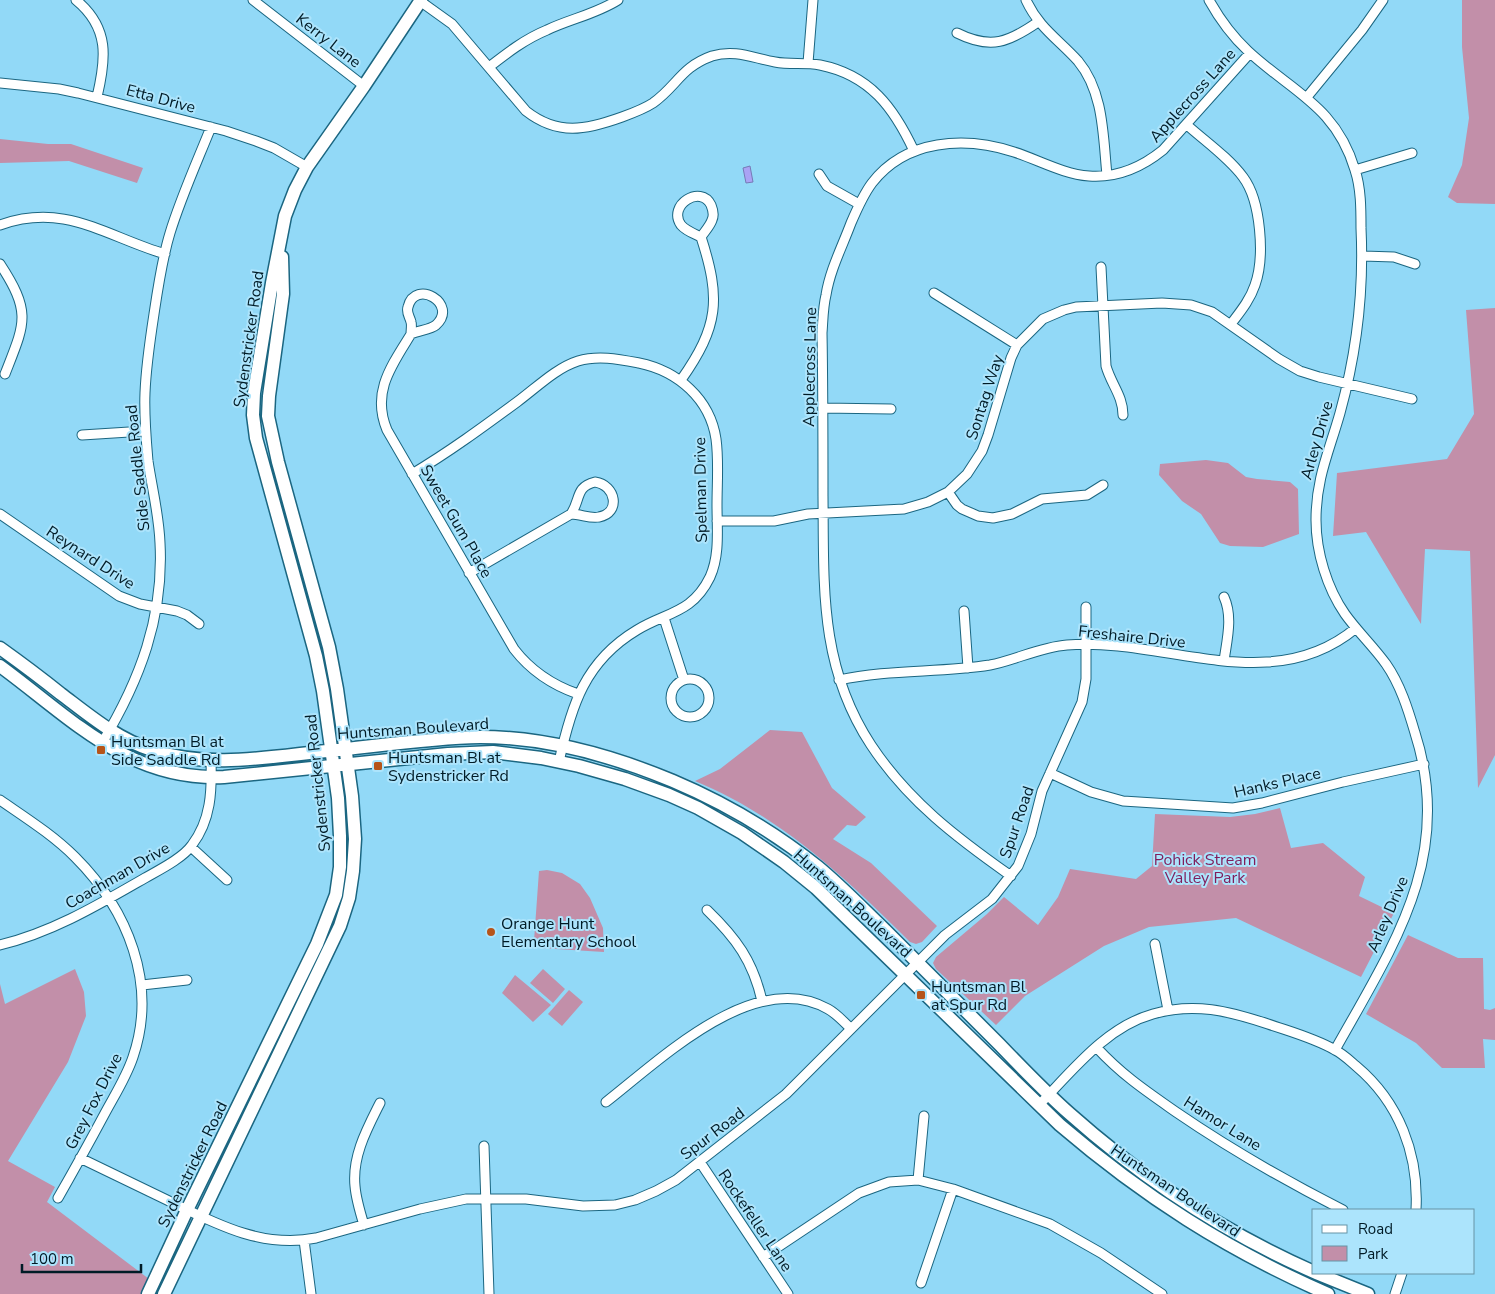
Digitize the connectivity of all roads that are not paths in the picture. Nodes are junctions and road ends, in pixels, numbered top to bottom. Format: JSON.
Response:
{"nodes":[{"id":1,"x":76,"y":0,"type":"edge"},
{"id":2,"x":253,"y":0,"type":"edge"},
{"id":3,"x":618,"y":0,"type":"edge"},
{"id":4,"x":813,"y":0,"type":"edge"},
{"id":5,"x":1026,"y":0,"type":"edge"},
{"id":6,"x":1209,"y":0,"type":"edge"},
{"id":7,"x":1383,"y":0,"type":"edge"},
{"id":8,"x":420,"y":1,"type":"edge"},
{"id":9,"x":1038,"y":22,"type":"junction"},
{"id":10,"x":957,"y":33,"type":"dead end"},
{"id":11,"x":1250,"y":53,"type":"junction"},
{"id":12,"x":808,"y":63,"type":"junction"},
{"id":13,"x":489,"y":68,"type":"junction"},
{"id":14,"x":0,"y":83,"type":"edge"},
{"id":15,"x":364,"y":86,"type":"junction"},
{"id":16,"x":97,"y":97,"type":"junction"},
{"id":17,"x":1307,"y":98,"type":"junction"},
{"id":18,"x":1187,"y":125,"type":"junction"},
{"id":19,"x":211,"y":127,"type":"junction"},
{"id":20,"x":914,"y":151,"type":"junction"},
{"id":21,"x":1412,"y":153,"type":"dead end"},
{"id":22,"x":307,"y":167,"type":"junction"},
{"id":23,"x":1355,"y":170,"type":"junction"},
{"id":24,"x":819,"y":174,"type":"dead end"},
{"id":25,"x":1107,"y":175,"type":"junction"},
{"id":26,"x":859,"y":204,"type":"junction"},
{"id":27,"x":0,"y":225,"type":"edge"},
{"id":28,"x":281,"y":237,"type":"junction"},
{"id":29,"x":702,"y":237,"type":"junction"},
{"id":30,"x":165,"y":254,"type":"junction"},
{"id":31,"x":1363,"y":256,"type":"junction"},
{"id":32,"x":0,"y":264,"type":"edge"},
{"id":33,"x":1415,"y":264,"type":"dead end"},
{"id":34,"x":1101,"y":267,"type":"dead end"},
{"id":35,"x":934,"y":293,"type":"dead end"},
{"id":36,"x":1103,"y":306,"type":"junction"},
{"id":37,"x":1231,"y":324,"type":"junction"},
{"id":38,"x":411,"y":334,"type":"junction"},
{"id":39,"x":1017,"y":345,"type":"junction"},
{"id":40,"x":5,"y":374,"type":"dead end"},
{"id":41,"x":681,"y":380,"type":"junction"},
{"id":42,"x":1347,"y":384,"type":"junction"},
{"id":43,"x":1412,"y":399,"type":"dead end"},
{"id":44,"x":823,"y":408,"type":"junction"},
{"id":45,"x":891,"y":409,"type":"dead end"},
{"id":46,"x":1123,"y":415,"type":"dead end"},
{"id":47,"x":145,"y":431,"type":"junction"},
{"id":48,"x":82,"y":435,"type":"dead end"},
{"id":49,"x":412,"y":474,"type":"junction"},
{"id":50,"x":1103,"y":485,"type":"dead end"},
{"id":51,"x":948,"y":492,"type":"junction"},
{"id":52,"x":823,"y":513,"type":"junction"},
{"id":53,"x":0,"y":514,"type":"edge"},
{"id":54,"x":571,"y":514,"type":"junction"},
{"id":55,"x":717,"y":521,"type":"junction"},
{"id":56,"x":469,"y":573,"type":"junction"},
{"id":57,"x":1224,"y":597,"type":"dead end"},
{"id":58,"x":156,"y":607,"type":"junction"},
{"id":59,"x":1086,"y":607,"type":"dead end"},
{"id":60,"x":964,"y":611,"type":"dead end"},
{"id":61,"x":664,"y":618,"type":"junction"},
{"id":62,"x":198,"y":624,"type":"dead end"},
{"id":63,"x":1356,"y":628,"type":"junction"},
{"id":64,"x":1086,"y":644,"type":"junction"},
{"id":65,"x":0,"y":648,"type":"edge"},
{"id":66,"x":1224,"y":660,"type":"junction"},
{"id":67,"x":0,"y":666,"type":"edge"},
{"id":68,"x":968,"y":668,"type":"junction"},
{"id":69,"x":684,"y":680,"type":"junction"},
{"id":70,"x":839,"y":680,"type":"junction"},
{"id":71,"x":578,"y":694,"type":"junction"},
{"id":72,"x":110,"y":730,"type":"junction"},
{"id":73,"x":102,"y":743,"type":"junction"},
{"id":74,"x":562,"y":747,"type":"junction"},
{"id":75,"x":346,"y":749,"type":"junction"},
{"id":76,"x":332,"y":751,"type":"junction"},
{"id":77,"x":211,"y":761,"type":"junction"},
{"id":78,"x":559,"y":762,"type":"junction"},
{"id":79,"x":348,"y":764,"type":"junction"},
{"id":80,"x":1424,"y":764,"type":"junction"},
{"id":81,"x":333,"y":766,"type":"junction"},
{"id":82,"x":1050,"y":773,"type":"junction"},
{"id":83,"x":212,"y":778,"type":"junction"},
{"id":84,"x":0,"y":800,"type":"edge"},
{"id":85,"x":191,"y":847,"type":"junction"},
{"id":86,"x":1011,"y":876,"type":"junction"},
{"id":87,"x":227,"y":880,"type":"dead end"},
{"id":88,"x":108,"y":899,"type":"junction"},
{"id":89,"x":707,"y":910,"type":"dead end"},
{"id":90,"x":1155,"y":944,"type":"dead end"},
{"id":91,"x":0,"y":946,"type":"edge"},
{"id":92,"x":917,"y":962,"type":"junction"},
{"id":93,"x":906,"y":974,"type":"junction"},
{"id":94,"x":187,"y":980,"type":"dead end"},
{"id":95,"x":142,"y":986,"type":"junction"},
{"id":96,"x":762,"y":1001,"type":"junction"},
{"id":97,"x":1168,"y":1010,"type":"junction"},
{"id":98,"x":851,"y":1029,"type":"junction"},
{"id":99,"x":1097,"y":1048,"type":"junction"},
{"id":100,"x":1335,"y":1050,"type":"junction"},
{"id":101,"x":1049,"y":1095,"type":"junction"},
{"id":102,"x":606,"y":1102,"type":"dead end"},
{"id":103,"x":380,"y":1104,"type":"dead end"},
{"id":104,"x":1039,"y":1105,"type":"junction"},
{"id":105,"x":924,"y":1116,"type":"dead end"},
{"id":106,"x":484,"y":1146,"type":"dead end"},
{"id":107,"x":80,"y":1158,"type":"junction"},
{"id":108,"x":700,"y":1162,"type":"junction"},
{"id":109,"x":918,"y":1180,"type":"junction"},
{"id":110,"x":953,"y":1189,"type":"junction"},
{"id":111,"x":58,"y":1198,"type":"dead end"},
{"id":112,"x":486,"y":1198,"type":"junction"},
{"id":113,"x":1341,"y":1209,"type":"edge"},
{"id":114,"x":1416,"y":1209,"type":"edge"},
{"id":115,"x":187,"y":1210,"type":"junction"},
{"id":116,"x":200,"y":1216,"type":"junction"},
{"id":117,"x":364,"y":1225,"type":"junction"},
{"id":118,"x":304,"y":1240,"type":"junction"},
{"id":119,"x":763,"y":1257,"type":"junction"},
{"id":120,"x":1312,"y":1271,"type":"edge"},
{"id":121,"x":1320,"y":1274,"type":"edge"},
{"id":122,"x":1402,"y":1274,"type":"edge"},
{"id":123,"x":921,"y":1283,"type":"dead end"},
{"id":124,"x":148,"y":1294,"type":"edge"},
{"id":125,"x":164,"y":1294,"type":"edge"},
{"id":126,"x":311,"y":1294,"type":"edge"},
{"id":127,"x":488,"y":1294,"type":"edge"},
{"id":128,"x":788,"y":1294,"type":"edge"},
{"id":129,"x":1162,"y":1294,"type":"edge"},
{"id":130,"x":1328,"y":1294,"type":"edge"},
{"id":131,"x":1368,"y":1294,"type":"edge"},
{"id":132,"x":1395,"y":1294,"type":"edge"}],
"edges":[{"from":1,"to":16,"type":"street"},
{"from":2,"to":15,"type":"street","name":"Kerry Lane"},
{"from":3,"to":13,"type":"street"},
{"from":4,"to":12,"type":"street"},
{"from":5,"to":9,"type":"street"},
{"from":6,"to":11,"type":"street","name":"Arley Drive"},
{"from":7,"to":17,"type":"street"},
{"from":8,"to":13,"type":"street"},
{"from":8,"to":15,"type":"street","name":"Sydenstricker Road"},
{"from":9,"to":10,"type":"street"},
{"from":9,"to":25,"type":"street"},
{"from":11,"to":17,"type":"street","name":"Arley Drive"},
{"from":11,"to":18,"type":"street","name":"Applecross Lane"},
{"from":12,"to":13,"type":"street"},
{"from":12,"to":20,"type":"street"},
{"from":14,"to":16,"type":"street","name":"Etta Drive"},
{"from":15,"to":22,"type":"street","name":"Sydenstricker Road"},
{"from":16,"to":19,"type":"street","name":"Etta Drive"},
{"from":17,"to":23,"type":"street","name":"Arley Drive"},
{"from":18,"to":25,"type":"street","name":"Applecross Lane"},
{"from":18,"to":37,"type":"street"},
{"from":19,"to":22,"type":"street","name":"Etta Drive"},
{"from":19,"to":30,"type":"street","name":"Side Saddle Road"},
{"from":20,"to":25,"type":"street","name":"Applecross Lane"},
{"from":20,"to":26,"type":"street","name":"Applecross Lane"},
{"from":21,"to":23,"type":"street"},
{"from":22,"to":28,"type":"street","name":"Sydenstricker Road"},
{"from":23,"to":31,"type":"street","name":"Arley Drive"},
{"from":24,"to":26,"type":"street"},
{"from":26,"to":44,"type":"street","name":"Applecross Lane"},
{"from":27,"to":30,"type":"street"},
{"from":28,"to":75,"type":"street","name":"Sydenstricker Road"},
{"from":28,"to":76,"type":"street","name":"Sydenstricker Road"},
{"from":29,"to":29,"type":"street"},
{"from":29,"to":41,"type":"street"},
{"from":30,"to":47,"type":"street","name":"Side Saddle Road"},
{"from":31,"to":33,"type":"street"},
{"from":31,"to":42,"type":"street","name":"Arley Drive"},
{"from":32,"to":40,"type":"street"},
{"from":34,"to":36,"type":"street"},
{"from":35,"to":39,"type":"street"},
{"from":36,"to":37,"type":"street","name":"Sontag Way"},
{"from":36,"to":39,"type":"street","name":"Sontag Way"},
{"from":36,"to":46,"type":"street"},
{"from":37,"to":42,"type":"street","name":"Sontag Way"},
{"from":38,"to":38,"type":"street"},
{"from":38,"to":49,"type":"street","name":"Sweet Gum Place"},
{"from":39,"to":51,"type":"street","name":"Sontag Way"},
{"from":41,"to":49,"type":"street","name":"Spelman Drive"},
{"from":41,"to":55,"type":"street","name":"Spelman Drive"},
{"from":42,"to":43,"type":"street","name":"Sontag Way"},
{"from":42,"to":63,"type":"street","name":"Arley Drive"},
{"from":44,"to":45,"type":"street"},
{"from":44,"to":52,"type":"street","name":"Applecross Lane"},
{"from":47,"to":48,"type":"street"},
{"from":47,"to":58,"type":"street","name":"Side Saddle Road"},
{"from":49,"to":56,"type":"street","name":"Sweet Gum Place"},
{"from":50,"to":51,"type":"street"},
{"from":51,"to":52,"type":"street","name":"Sontag Way"},
{"from":52,"to":55,"type":"street","name":"Sontag Way"},
{"from":52,"to":70,"type":"street","name":"Applecross Lane"},
{"from":53,"to":58,"type":"street","name":"Reynard Drive"},
{"from":54,"to":54,"type":"street"},
{"from":54,"to":56,"type":"street"},
{"from":55,"to":61,"type":"street","name":"Spelman Drive"},
{"from":56,"to":71,"type":"street","name":"Sweet Gum Place"},
{"from":57,"to":66,"type":"street"},
{"from":58,"to":62,"type":"street","name":"Reynard Drive"},
{"from":58,"to":72,"type":"street","name":"Side Saddle Road"},
{"from":59,"to":64,"type":"street","name":"Spur Road"},
{"from":60,"to":68,"type":"street"},
{"from":61,"to":69,"type":"street"},
{"from":61,"to":71,"type":"street","name":"Spelman Drive"},
{"from":63,"to":66,"type":"street","name":"Freshaire Drive"},
{"from":63,"to":80,"type":"street","name":"Arley Drive"},
{"from":64,"to":66,"type":"street","name":"Freshaire Drive"},
{"from":64,"to":68,"type":"street","name":"Freshaire Drive"},
{"from":64,"to":82,"type":"street","name":"Spur Road"},
{"from":65,"to":72,"type":"street","name":"Huntsman Boulevard"},
{"from":67,"to":73,"type":"street","name":"Huntsman Boulevard"},
{"from":68,"to":70,"type":"street","name":"Freshaire Drive"},
{"from":69,"to":69,"type":"street"},
{"from":70,"to":86,"type":"street","name":"Applecross Lane"},
{"from":71,"to":74,"type":"street","name":"Spelman Drive"},
{"from":72,"to":73,"type":"street","name":"Side Saddle Road"},
{"from":72,"to":77,"type":"street","name":"Huntsman Boulevard"},
{"from":73,"to":83,"type":"street","name":"Huntsman Boulevard"},
{"from":74,"to":75,"type":"street","name":"Huntsman Boulevard"},
{"from":74,"to":78,"type":"street","name":"Spelman Drive"},
{"from":74,"to":92,"type":"street","name":"Huntsman Boulevard"},
{"from":75,"to":76,"type":"street","name":"Huntsman Boulevard"},
{"from":75,"to":79,"type":"street","name":"Sydenstricker Road"},
{"from":76,"to":77,"type":"street","name":"Huntsman Boulevard"},
{"from":76,"to":81,"type":"street","name":"Sydenstricker Road"},
{"from":77,"to":83,"type":"street","name":"Coachman Drive"},
{"from":78,"to":79,"type":"street","name":"Huntsman Boulevard"},
{"from":78,"to":93,"type":"street","name":"Huntsman Boulevard"},
{"from":79,"to":81,"type":"street","name":"Huntsman Boulevard"},
{"from":79,"to":116,"type":"street","name":"Sydenstricker Road"},
{"from":80,"to":82,"type":"street","name":"Hanks Place"},
{"from":80,"to":100,"type":"street","name":"Arley Drive"},
{"from":81,"to":83,"type":"street","name":"Huntsman Boulevard"},
{"from":81,"to":115,"type":"street","name":"Sydenstricker Road"},
{"from":82,"to":86,"type":"street","name":"Spur Road"},
{"from":83,"to":85,"type":"street","name":"Coachman Drive"},
{"from":84,"to":88,"type":"street","name":"Grey Fox Drive"},
{"from":85,"to":87,"type":"street"},
{"from":85,"to":88,"type":"street","name":"Coachman Drive"},
{"from":86,"to":92,"type":"street","name":"Spur Road"},
{"from":88,"to":91,"type":"street","name":"Coachman Drive"},
{"from":88,"to":95,"type":"street","name":"Grey Fox Drive"},
{"from":89,"to":96,"type":"street"},
{"from":90,"to":97,"type":"street"},
{"from":92,"to":93,"type":"street","name":"Spur Road"},
{"from":92,"to":101,"type":"street","name":"Huntsman Boulevard"},
{"from":93,"to":98,"type":"street","name":"Spur Road"},
{"from":93,"to":104,"type":"street","name":"Huntsman Boulevard"},
{"from":94,"to":95,"type":"street"},
{"from":95,"to":107,"type":"street","name":"Grey Fox Drive"},
{"from":96,"to":98,"type":"street"},
{"from":96,"to":102,"type":"street"},
{"from":97,"to":99,"type":"street"},
{"from":97,"to":100,"type":"street"},
{"from":98,"to":108,"type":"street","name":"Spur Road"},
{"from":99,"to":101,"type":"street"},
{"from":99,"to":113,"type":"street","name":"Hamor Lane"},
{"from":100,"to":114,"type":"street"},
{"from":101,"to":104,"type":"street"},
{"from":101,"to":120,"type":"street","name":"Huntsman Boulevard"},
{"from":103,"to":117,"type":"street"},
{"from":104,"to":130,"type":"street","name":"Huntsman Boulevard"},
{"from":105,"to":109,"type":"street"},
{"from":106,"to":112,"type":"street"},
{"from":107,"to":111,"type":"street","name":"Grey Fox Drive"},
{"from":107,"to":115,"type":"street","name":"Spur Road"},
{"from":108,"to":112,"type":"street","name":"Spur Road"},
{"from":108,"to":119,"type":"street","name":"Rockefeller Lane"},
{"from":109,"to":110,"type":"street"},
{"from":109,"to":119,"type":"street"},
{"from":110,"to":123,"type":"street"},
{"from":110,"to":129,"type":"street"},
{"from":112,"to":117,"type":"street","name":"Spur Road"},
{"from":112,"to":127,"type":"street"},
{"from":115,"to":116,"type":"street","name":"Spur Road"},
{"from":115,"to":124,"type":"street","name":"Sydenstricker Road"},
{"from":116,"to":118,"type":"street","name":"Spur Road"},
{"from":116,"to":125,"type":"street","name":"Sydenstricker Road"},
{"from":117,"to":118,"type":"street","name":"Spur Road"},
{"from":118,"to":126,"type":"street"},
{"from":119,"to":128,"type":"street","name":"Rockefeller Lane"},
{"from":121,"to":131,"type":"street","name":"Huntsman Boulevard"},
{"from":122,"to":132,"type":"street"}]}
